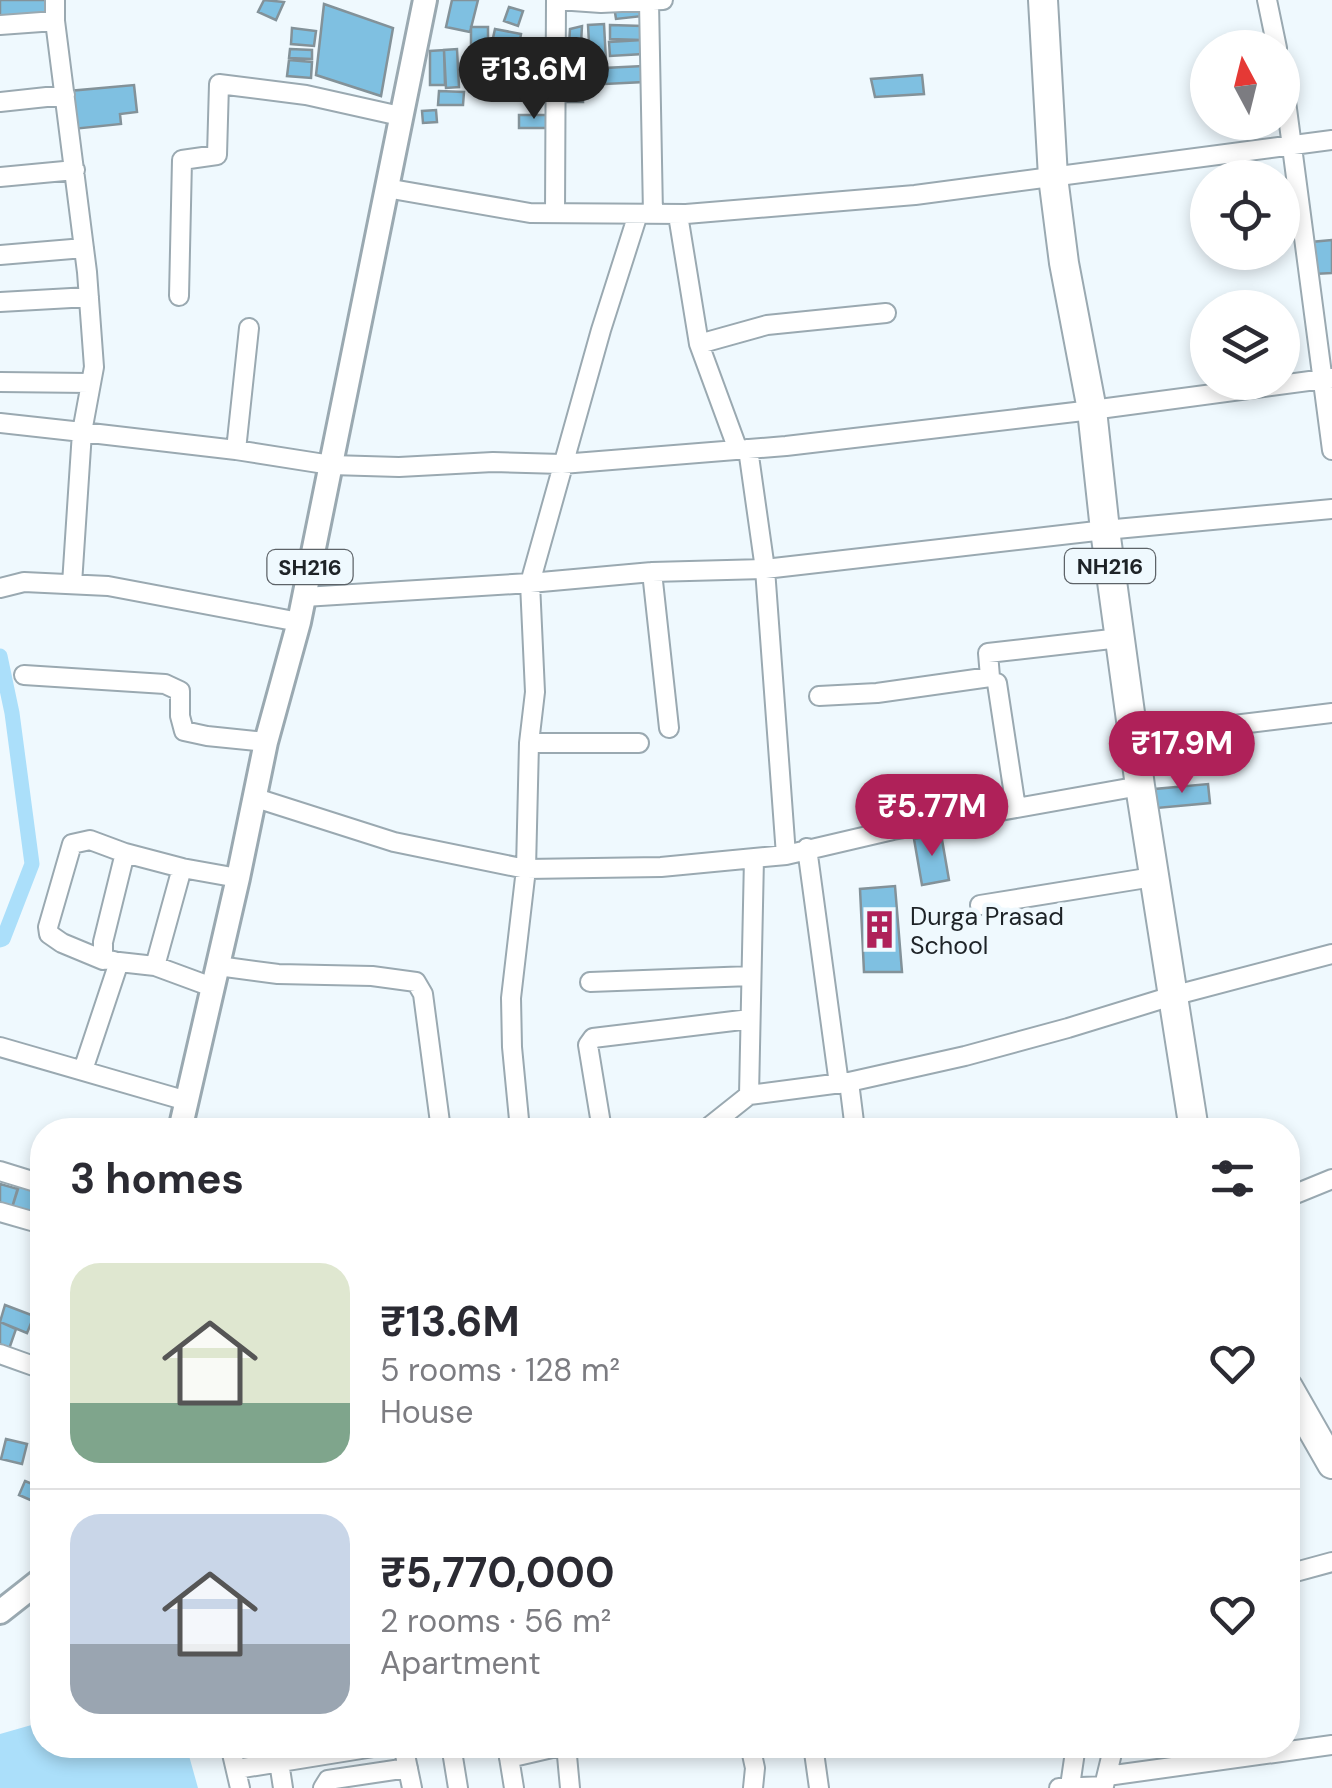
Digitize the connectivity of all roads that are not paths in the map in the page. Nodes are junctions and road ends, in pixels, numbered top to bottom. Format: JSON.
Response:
{"nodes":[{"id":1,"x":55,"y":0,"type":"edge"},
{"id":2,"x":424,"y":0,"type":"edge"},
{"id":3,"x":563,"y":0,"type":"edge"},
{"id":4,"x":1043,"y":0,"type":"edge"},
{"id":5,"x":1267,"y":0,"type":"edge"},
{"id":6,"x":656,"y":1,"type":"edge"},
{"id":7,"x":55,"y":21,"type":"junction"},
{"id":8,"x":0,"y":25,"type":"edge"},
{"id":9,"x":1274,"y":30,"type":"edge"},
{"id":10,"x":65,"y":95,"type":"junction"},
{"id":11,"x":0,"y":102,"type":"edge"},
{"id":12,"x":400,"y":116,"type":"junction"},
{"id":13,"x":1293,"y":140,"type":"edge"},
{"id":14,"x":1332,"y":140,"type":"edge"},
{"id":15,"x":1294,"y":144,"type":"junction"},
{"id":16,"x":75,"y":170,"type":"junction"},
{"id":17,"x":0,"y":177,"type":"edge"},
{"id":18,"x":1053,"y":177,"type":"junction"},
{"id":19,"x":386,"y":188,"type":"junction"},
{"id":20,"x":555,"y":213,"type":"junction"},
{"id":21,"x":646,"y":214,"type":"junction"},
{"id":22,"x":678,"y":214,"type":"junction"},
{"id":23,"x":84,"y":248,"type":"junction"},
{"id":24,"x":0,"y":254,"type":"edge"},
{"id":25,"x":180,"y":296,"type":"dead end"},
{"id":26,"x":89,"y":297,"type":"junction"},
{"id":27,"x":0,"y":302,"type":"edge"},
{"id":28,"x":886,"y":313,"type":"dead end"},
{"id":29,"x":249,"y":328,"type":"dead end"},
{"id":30,"x":699,"y":344,"type":"junction"},
{"id":31,"x":1328,"y":378,"type":"edge"},
{"id":32,"x":0,"y":382,"type":"edge"},
{"id":33,"x":89,"y":384,"type":"junction"},
{"id":34,"x":1092,"y":410,"type":"junction"},
{"id":35,"x":0,"y":424,"type":"edge"},
{"id":36,"x":82,"y":432,"type":"junction"},
{"id":37,"x":236,"y":450,"type":"junction"},
{"id":38,"x":743,"y":450,"type":"junction"},
{"id":39,"x":1332,"y":450,"type":"edge"},
{"id":40,"x":562,"y":464,"type":"junction"},
{"id":41,"x":331,"y":465,"type":"junction"},
{"id":42,"x":1332,"y":509,"type":"edge"},
{"id":43,"x":1105,"y":530,"type":"junction"},
{"id":44,"x":765,"y":569,"type":"junction"},
{"id":45,"x":652,"y":572,"type":"junction"},
{"id":46,"x":72,"y":584,"type":"junction"},
{"id":47,"x":530,"y":584,"type":"junction"},
{"id":48,"x":0,"y":588,"type":"edge"},
{"id":49,"x":304,"y":597,"type":"junction"},
{"id":50,"x":300,"y":622,"type":"junction"},
{"id":51,"x":1120,"y":638,"type":"junction"},
{"id":52,"x":24,"y":675,"type":"dead end"},
{"id":53,"x":997,"y":684,"type":"dead end"},
{"id":54,"x":819,"y":696,"type":"dead end"},
{"id":55,"x":1332,"y":712,"type":"edge"},
{"id":56,"x":669,"y":728,"type":"dead end"},
{"id":57,"x":1134,"y":737,"type":"junction"},
{"id":58,"x":266,"y":742,"type":"junction"},
{"id":59,"x":639,"y":743,"type":"dead end"},
{"id":60,"x":529,"y":744,"type":"junction"},
{"id":61,"x":1140,"y":786,"type":"junction"},
{"id":62,"x":256,"y":798,"type":"junction"},
{"id":63,"x":1016,"y":808,"type":"junction"},
{"id":64,"x":808,"y":848,"type":"junction"},
{"id":65,"x":125,"y":853,"type":"junction"},
{"id":66,"x":786,"y":855,"type":"junction"},
{"id":67,"x":754,"y":858,"type":"junction"},
{"id":68,"x":182,"y":868,"type":"junction"},
{"id":69,"x":526,"y":869,"type":"junction"},
{"id":70,"x":1153,"y":877,"type":"junction"},
{"id":71,"x":238,"y":878,"type":"junction"},
{"id":72,"x":980,"y":904,"type":"dead end"},
{"id":73,"x":1332,"y":954,"type":"edge"},
{"id":74,"x":111,"y":961,"type":"junction"},
{"id":75,"x":155,"y":966,"type":"junction"},
{"id":76,"x":215,"y":976,"type":"junction"},
{"id":77,"x":751,"y":976,"type":"junction"},
{"id":78,"x":590,"y":982,"type":"dead end"},
{"id":79,"x":1172,"y":996,"type":"junction"},
{"id":80,"x":750,"y":1020,"type":"junction"},
{"id":81,"x":0,"y":1047,"type":"edge"},
{"id":82,"x":82,"y":1070,"type":"junction"},
{"id":83,"x":844,"y":1083,"type":"junction"},
{"id":84,"x":749,"y":1096,"type":"junction"},
{"id":85,"x":187,"y":1101,"type":"junction"},
{"id":86,"x":183,"y":1118,"type":"edge"},
{"id":87,"x":440,"y":1118,"type":"edge"},
{"id":88,"x":519,"y":1118,"type":"edge"},
{"id":89,"x":600,"y":1118,"type":"edge"},
{"id":90,"x":721,"y":1118,"type":"edge"},
{"id":91,"x":852,"y":1118,"type":"edge"},
{"id":92,"x":1192,"y":1118,"type":"edge"},
{"id":93,"x":0,"y":1171,"type":"edge"},
{"id":94,"x":30,"y":1180,"type":"edge"},
{"id":95,"x":1332,"y":1180,"type":"edge"},
{"id":96,"x":1300,"y":1193,"type":"edge"},
{"id":97,"x":0,"y":1212,"type":"edge"},
{"id":98,"x":30,"y":1221,"type":"edge"},
{"id":99,"x":0,"y":1354,"type":"edge"},
{"id":100,"x":30,"y":1365,"type":"edge"},
{"id":101,"x":1300,"y":1408,"type":"edge"},
{"id":102,"x":1332,"y":1464,"type":"edge"},
{"id":103,"x":1332,"y":1562,"type":"edge"},
{"id":104,"x":1300,"y":1571,"type":"edge"},
{"id":105,"x":30,"y":1588,"type":"edge"},
{"id":106,"x":0,"y":1612,"type":"edge"},
{"id":107,"x":1332,"y":1745,"type":"edge"},
{"id":108,"x":1300,"y":1750,"type":"edge"},
{"id":109,"x":304,"y":1758,"type":"edge"},
{"id":110,"x":406,"y":1758,"type":"edge"},
{"id":111,"x":453,"y":1758,"type":"edge"},
{"id":112,"x":509,"y":1758,"type":"edge"},
{"id":113,"x":567,"y":1758,"type":"edge"},
{"id":114,"x":752,"y":1758,"type":"edge"},
{"id":115,"x":815,"y":1758,"type":"edge"},
{"id":116,"x":1072,"y":1758,"type":"edge"},
{"id":117,"x":1111,"y":1758,"type":"edge"},
{"id":118,"x":1256,"y":1758,"type":"edge"},
{"id":119,"x":280,"y":1762,"type":"junction"},
{"id":120,"x":408,"y":1768,"type":"junction"},
{"id":121,"x":239,"y":1779,"type":"edge"},
{"id":122,"x":1105,"y":1784,"type":"edge"},
{"id":123,"x":1064,"y":1787,"type":"edge"},
{"id":124,"x":283,"y":1788,"type":"edge"},
{"id":125,"x":322,"y":1788,"type":"edge"},
{"id":126,"x":412,"y":1788,"type":"edge"},
{"id":127,"x":458,"y":1788,"type":"edge"},
{"id":128,"x":514,"y":1788,"type":"edge"},
{"id":129,"x":570,"y":1788,"type":"edge"},
{"id":130,"x":753,"y":1788,"type":"edge"},
{"id":131,"x":819,"y":1788,"type":"edge"}],
"edges":[{"from":1,"to":7,"type":"street"},
{"from":2,"to":12,"type":"main road","number":"SH216"},
{"from":3,"to":6,"type":"street"},
{"from":3,"to":20,"type":"street"},
{"from":4,"to":18,"type":"highway","number":"NH216"},
{"from":5,"to":9,"type":"street"},
{"from":6,"to":21,"type":"street"},
{"from":7,"to":8,"type":"street"},
{"from":7,"to":10,"type":"street"},
{"from":10,"to":11,"type":"street"},
{"from":10,"to":16,"type":"street"},
{"from":12,"to":19,"type":"main road","number":"SH216"},
{"from":12,"to":25,"type":"street"},
{"from":13,"to":15,"type":"street"},
{"from":14,"to":15,"type":"street"},
{"from":15,"to":18,"type":"street"},
{"from":15,"to":31,"type":"street"},
{"from":16,"to":17,"type":"street"},
{"from":16,"to":23,"type":"street"},
{"from":18,"to":22,"type":"street"},
{"from":18,"to":34,"type":"highway","number":"NH216"},
{"from":19,"to":20,"type":"street"},
{"from":19,"to":41,"type":"main road","number":"SH216"},
{"from":20,"to":21,"type":"street"},
{"from":21,"to":22,"type":"street"},
{"from":21,"to":40,"type":"street"},
{"from":22,"to":30,"type":"street"},
{"from":23,"to":24,"type":"street"},
{"from":23,"to":26,"type":"street"},
{"from":26,"to":27,"type":"street"},
{"from":26,"to":33,"type":"street"},
{"from":28,"to":30,"type":"street"},
{"from":29,"to":37,"type":"street"},
{"from":30,"to":38,"type":"street"},
{"from":31,"to":34,"type":"street"},
{"from":31,"to":39,"type":"street"},
{"from":32,"to":33,"type":"street"},
{"from":33,"to":36,"type":"street"},
{"from":34,"to":38,"type":"street"},
{"from":34,"to":43,"type":"highway","number":"NH216"},
{"from":35,"to":36,"type":"street"},
{"from":36,"to":37,"type":"street"},
{"from":36,"to":46,"type":"street"},
{"from":37,"to":41,"type":"street"},
{"from":38,"to":40,"type":"street"},
{"from":38,"to":44,"type":"street"},
{"from":40,"to":41,"type":"street"},
{"from":40,"to":47,"type":"street"},
{"from":41,"to":49,"type":"main road","number":"SH216"},
{"from":42,"to":43,"type":"street"},
{"from":43,"to":44,"type":"street"},
{"from":43,"to":51,"type":"highway","number":"NH216"},
{"from":44,"to":45,"type":"street"},
{"from":44,"to":66,"type":"street"},
{"from":45,"to":47,"type":"street"},
{"from":45,"to":56,"type":"street"},
{"from":46,"to":48,"type":"street"},
{"from":46,"to":50,"type":"street"},
{"from":47,"to":49,"type":"street"},
{"from":47,"to":60,"type":"street"},
{"from":49,"to":50,"type":"main road","number":"SH216"},
{"from":50,"to":58,"type":"main road","number":"SH216"},
{"from":51,"to":54,"type":"street"},
{"from":51,"to":57,"type":"highway","number":"NH216"},
{"from":52,"to":58,"type":"street"},
{"from":53,"to":63,"type":"street"},
{"from":55,"to":57,"type":"street"},
{"from":57,"to":61,"type":"highway","number":"NH216"},
{"from":58,"to":62,"type":"main road","number":"SH216"},
{"from":59,"to":60,"type":"street"},
{"from":60,"to":69,"type":"street"},
{"from":61,"to":63,"type":"street"},
{"from":61,"to":70,"type":"highway","number":"NH216"},
{"from":62,"to":69,"type":"street"},
{"from":62,"to":71,"type":"main road","number":"SH216"},
{"from":63,"to":64,"type":"street"},
{"from":64,"to":66,"type":"street"},
{"from":64,"to":83,"type":"street"},
{"from":65,"to":68,"type":"street"},
{"from":65,"to":74,"type":"street"},
{"from":65,"to":74,"type":"street"},
{"from":66,"to":67,"type":"street"},
{"from":67,"to":69,"type":"street"},
{"from":67,"to":77,"type":"street"},
{"from":68,"to":71,"type":"street"},
{"from":68,"to":75,"type":"street"},
{"from":69,"to":88,"type":"street"},
{"from":70,"to":72,"type":"street"},
{"from":70,"to":79,"type":"highway","number":"NH216"},
{"from":71,"to":76,"type":"main road","number":"SH216"},
{"from":73,"to":79,"type":"street"},
{"from":74,"to":75,"type":"street"},
{"from":74,"to":82,"type":"street"},
{"from":75,"to":76,"type":"street"},
{"from":76,"to":85,"type":"main road","number":"SH216"},
{"from":76,"to":87,"type":"street"},
{"from":77,"to":78,"type":"street"},
{"from":77,"to":80,"type":"street"},
{"from":79,"to":83,"type":"street"},
{"from":79,"to":92,"type":"highway","number":"NH216"},
{"from":80,"to":84,"type":"street"},
{"from":80,"to":89,"type":"street"},
{"from":81,"to":82,"type":"street"},
{"from":82,"to":85,"type":"street"},
{"from":83,"to":84,"type":"street"},
{"from":83,"to":91,"type":"street"},
{"from":84,"to":90,"type":"street"},
{"from":85,"to":86,"type":"main road","number":"SH216"},
{"from":93,"to":94,"type":"street"},
{"from":95,"to":96,"type":"street"},
{"from":97,"to":98,"type":"street"},
{"from":99,"to":100,"type":"street"},
{"from":101,"to":102,"type":"highway"},
{"from":103,"to":104,"type":"street"},
{"from":105,"to":106,"type":"main road"},
{"from":107,"to":108,"type":"street"},
{"from":109,"to":119,"type":"street"},
{"from":110,"to":120,"type":"street"},
{"from":111,"to":127,"type":"street"},
{"from":112,"to":128,"type":"street"},
{"from":113,"to":129,"type":"street"},
{"from":114,"to":130,"type":"street"},
{"from":115,"to":131,"type":"street"},
{"from":116,"to":123,"type":"street"},
{"from":117,"to":122,"type":"street"},
{"from":118,"to":122,"type":"street"},
{"from":119,"to":121,"type":"street"},
{"from":119,"to":124,"type":"street"},
{"from":120,"to":125,"type":"street"},
{"from":120,"to":126,"type":"street"},
{"from":122,"to":123,"type":"street"}]}
